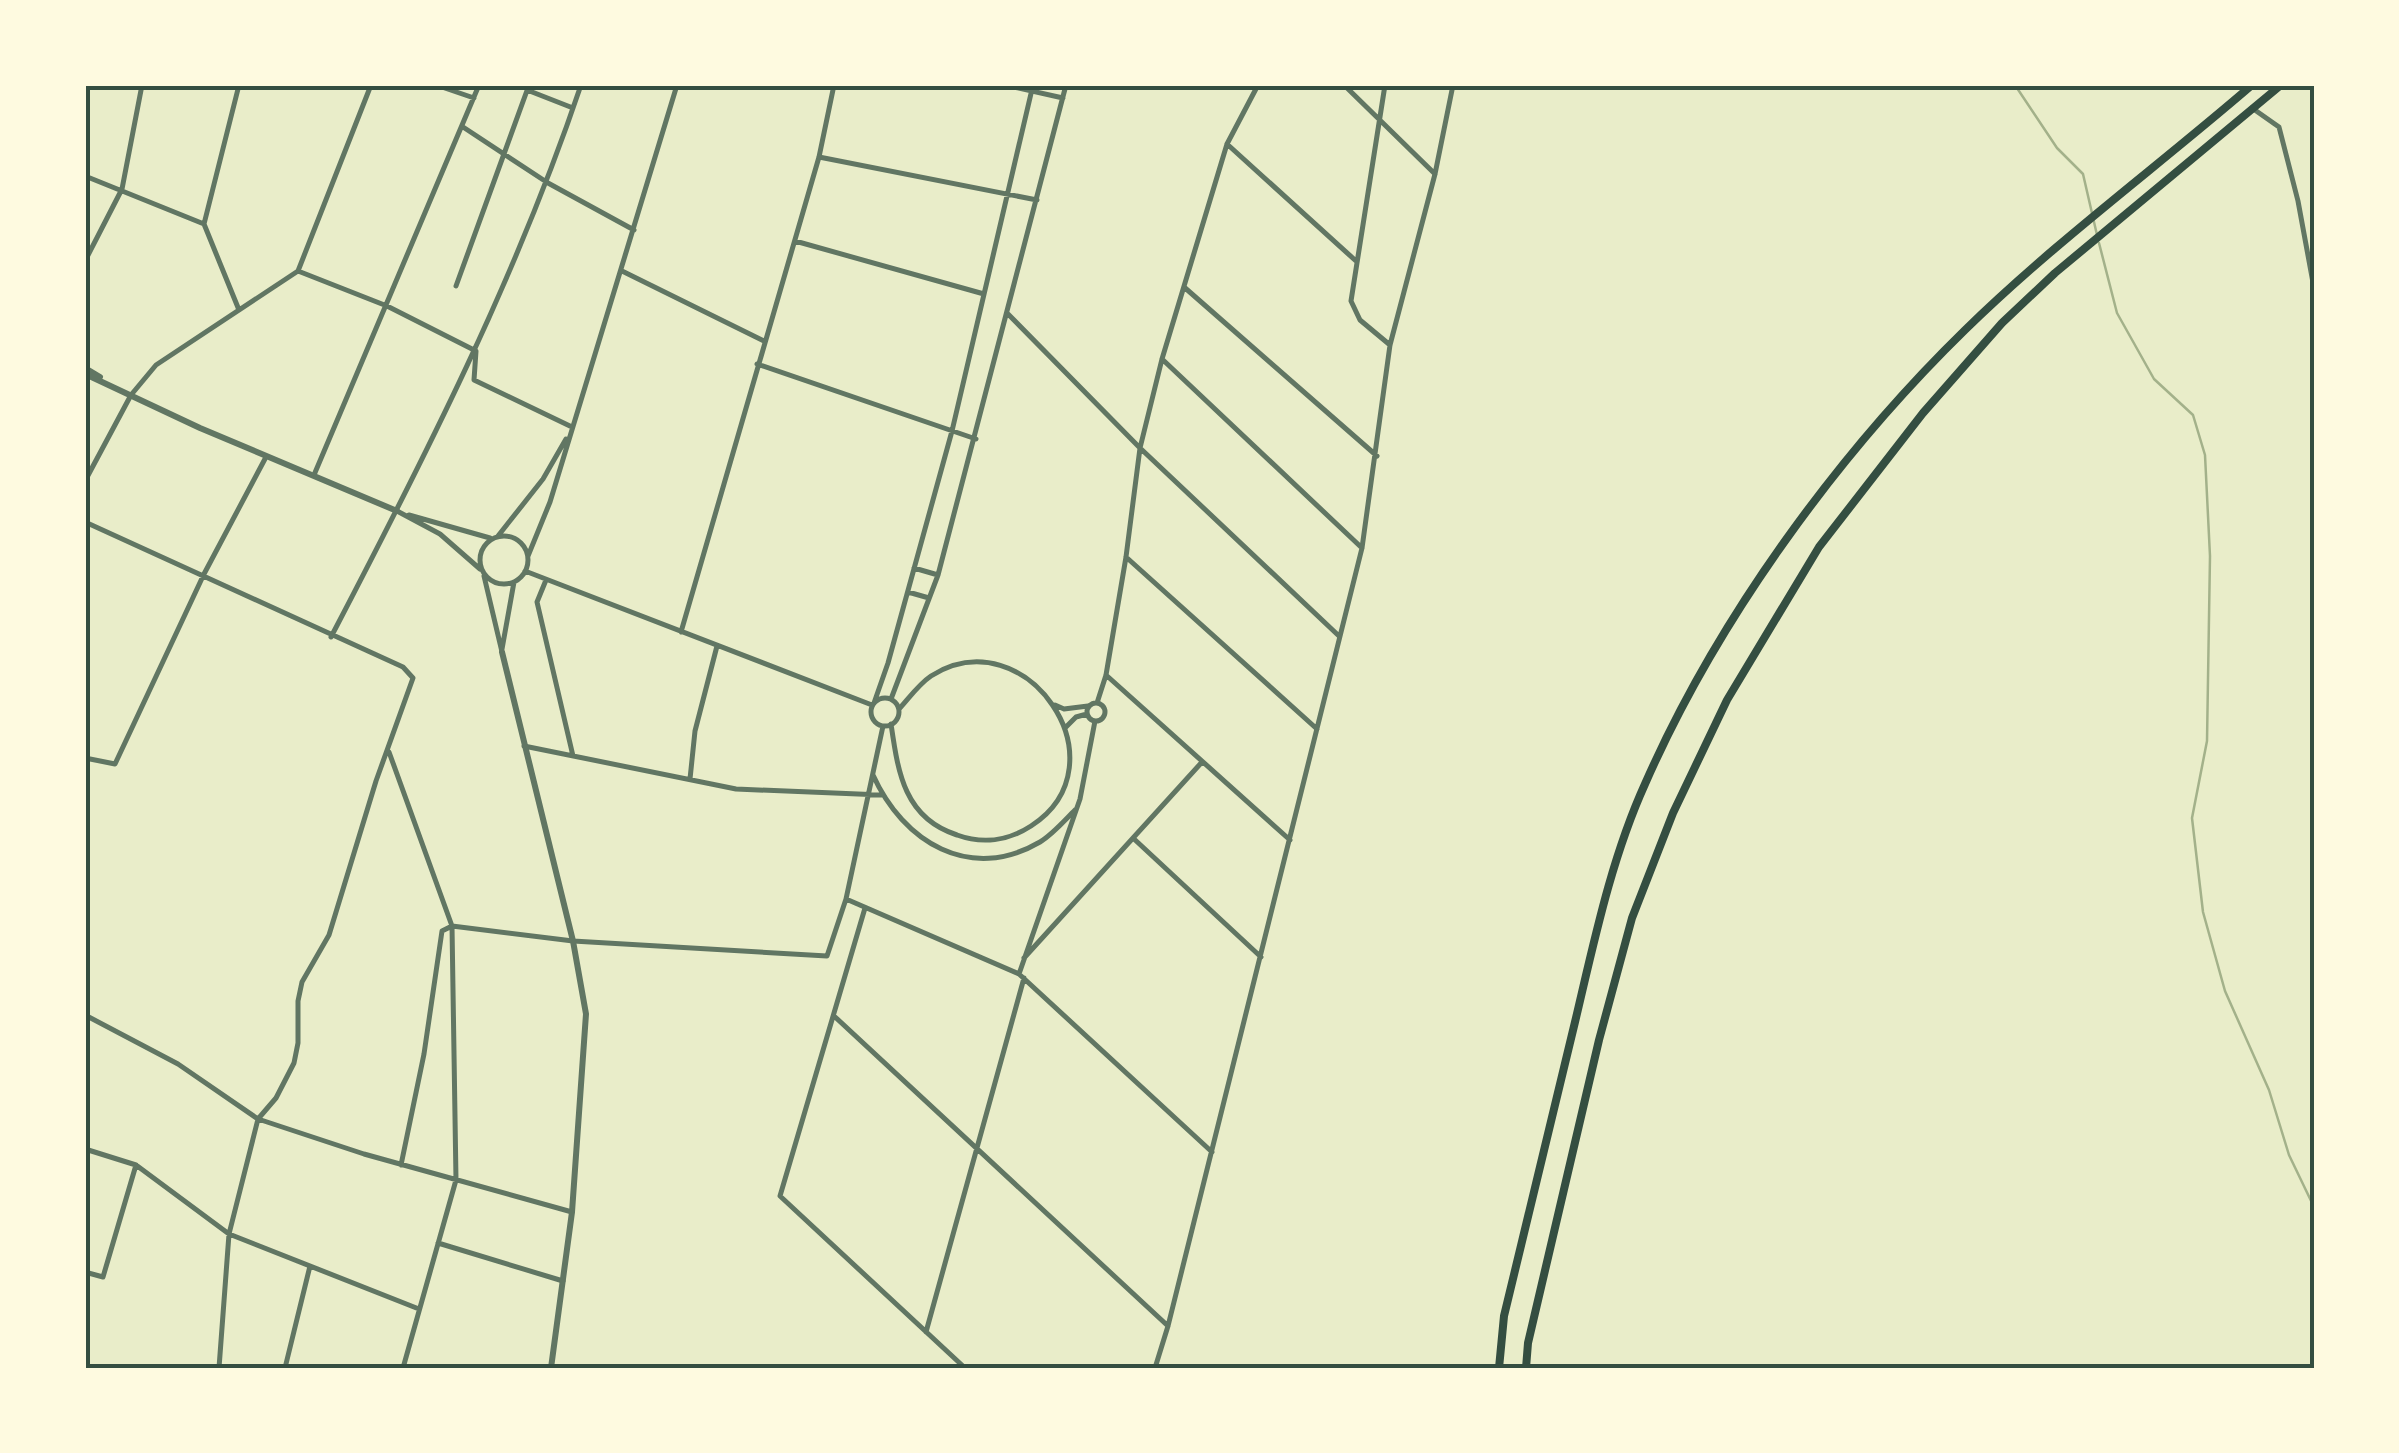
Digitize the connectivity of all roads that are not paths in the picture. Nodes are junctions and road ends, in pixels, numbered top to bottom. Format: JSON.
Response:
{"nodes":[{"id":1,"x":142,"y":85,"type":"edge"},
{"id":2,"x":240,"y":85,"type":"edge"},
{"id":3,"x":371,"y":85,"type":"edge"},
{"id":4,"x":436,"y":85,"type":"edge"},
{"id":5,"x":479,"y":85,"type":"edge"},
{"id":6,"x":581,"y":85,"type":"edge"},
{"id":7,"x":677,"y":85,"type":"edge"},
{"id":8,"x":834,"y":85,"type":"edge"},
{"id":9,"x":1005,"y":85,"type":"edge"},
{"id":10,"x":1066,"y":85,"type":"edge"},
{"id":11,"x":1258,"y":85,"type":"edge"},
{"id":12,"x":1344,"y":85,"type":"edge"},
{"id":13,"x":1385,"y":85,"type":"edge"},
{"id":14,"x":1453,"y":85,"type":"edge"},
{"id":15,"x":2252,"y":85,"type":"edge"},
{"id":16,"x":2281,"y":85,"type":"edge"},
{"id":17,"x":528,"y":88,"type":"edge"},
{"id":18,"x":1033,"y":88,"type":"edge"},
{"id":19,"x":474,"y":98,"type":"junction"},
{"id":20,"x":1063,"y":98,"type":"junction"},
{"id":21,"x":573,"y":108,"type":"junction"},
{"id":22,"x":2252,"y":108,"type":"junction"},
{"id":23,"x":1380,"y":120,"type":"junction"},
{"id":24,"x":463,"y":126,"type":"junction"},
{"id":25,"x":1227,"y":144,"type":"junction"},
{"id":26,"x":505,"y":153,"type":"junction"},
{"id":27,"x":820,"y":157,"type":"junction"},
{"id":28,"x":1434,"y":174,"type":"junction"},
{"id":29,"x":85,"y":176,"type":"edge"},
{"id":30,"x":548,"y":182,"type":"junction"},
{"id":31,"x":122,"y":189,"type":"junction"},
{"id":32,"x":1007,"y":196,"type":"junction"},
{"id":33,"x":1037,"y":200,"type":"junction"},
{"id":34,"x":204,"y":224,"type":"junction"},
{"id":35,"x":634,"y":230,"type":"junction"},
{"id":36,"x":794,"y":240,"type":"junction"},
{"id":37,"x":1356,"y":261,"type":"junction"},
{"id":38,"x":85,"y":262,"type":"edge"},
{"id":39,"x":298,"y":271,"type":"junction"},
{"id":40,"x":622,"y":271,"type":"junction"},
{"id":41,"x":456,"y":286,"type":"dead end"},
{"id":42,"x":1184,"y":287,"type":"junction"},
{"id":43,"x":2314,"y":288,"type":"edge"},
{"id":44,"x":984,"y":294,"type":"junction"},
{"id":45,"x":387,"y":306,"type":"junction"},
{"id":46,"x":239,"y":310,"type":"junction"},
{"id":47,"x":1008,"y":314,"type":"junction"},
{"id":48,"x":764,"y":341,"type":"junction"},
{"id":49,"x":1390,"y":345,"type":"junction"},
{"id":50,"x":476,"y":351,"type":"junction"},
{"id":51,"x":1162,"y":359,"type":"junction"},
{"id":52,"x":757,"y":364,"type":"junction"},
{"id":53,"x":85,"y":371,"type":"edge"},
{"id":54,"x":131,"y":395,"type":"junction"},
{"id":55,"x":572,"y":427,"type":"junction"},
{"id":56,"x":952,"y":430,"type":"junction"},
{"id":57,"x":976,"y":439,"type":"junction"},
{"id":58,"x":1140,"y":448,"type":"junction"},
{"id":59,"x":266,"y":456,"type":"junction"},
{"id":60,"x":1376,"y":456,"type":"junction"},
{"id":61,"x":314,"y":475,"type":"junction"},
{"id":62,"x":85,"y":482,"type":"edge"},
{"id":63,"x":397,"y":511,"type":"junction"},
{"id":64,"x":85,"y":522,"type":"edge"},
{"id":65,"x":494,"y":538,"type":"junction"},
{"id":66,"x":1362,"y":548,"type":"junction"},
{"id":67,"x":528,"y":556,"type":"junction"},
{"id":68,"x":1126,"y":557,"type":"junction"},
{"id":69,"x":914,"y":568,"type":"junction"},
{"id":70,"x":482,"y":572,"type":"junction"},
{"id":71,"x":525,"y":572,"type":"junction"},
{"id":72,"x":204,"y":574,"type":"junction"},
{"id":73,"x":938,"y":575,"type":"junction"},
{"id":74,"x":546,"y":580,"type":"junction"},
{"id":75,"x":514,"y":582,"type":"junction"},
{"id":76,"x":908,"y":592,"type":"junction"},
{"id":77,"x":929,"y":598,"type":"junction"},
{"id":78,"x":680,"y":632,"type":"junction"},
{"id":79,"x":331,"y":637,"type":"junction"},
{"id":80,"x":1340,"y":638,"type":"junction"},
{"id":81,"x":717,"y":646,"type":"junction"},
{"id":82,"x":502,"y":652,"type":"junction"},
{"id":83,"x":1106,"y":675,"type":"junction"},
{"id":84,"x":891,"y":698,"type":"junction"},
{"id":85,"x":873,"y":704,"type":"junction"},
{"id":86,"x":1054,"y":704,"type":"junction"},
{"id":87,"x":1094,"y":704,"type":"junction"},
{"id":88,"x":899,"y":709,"type":"junction"},
{"id":89,"x":1087,"y":714,"type":"junction"},
{"id":90,"x":1096,"y":721,"type":"junction"},
{"id":91,"x":891,"y":724,"type":"junction"},
{"id":92,"x":882,"y":726,"type":"junction"},
{"id":93,"x":1066,"y":728,"type":"junction"},
{"id":94,"x":1317,"y":729,"type":"junction"},
{"id":95,"x":524,"y":746,"type":"junction"},
{"id":96,"x":388,"y":749,"type":"junction"},
{"id":97,"x":573,"y":756,"type":"junction"},
{"id":98,"x":85,"y":758,"type":"edge"},
{"id":99,"x":1202,"y":762,"type":"junction"},
{"id":100,"x":872,"y":772,"type":"junction"},
{"id":101,"x":690,"y":779,"type":"junction"},
{"id":102,"x":868,"y":794,"type":"junction"},
{"id":103,"x":882,"y":795,"type":"junction"},
{"id":104,"x":1077,"y":808,"type":"junction"},
{"id":105,"x":1133,"y":838,"type":"junction"},
{"id":106,"x":1290,"y":840,"type":"junction"},
{"id":107,"x":846,"y":900,"type":"junction"},
{"id":108,"x":865,"y":908,"type":"junction"},
{"id":109,"x":452,"y":926,"type":"junction"},
{"id":110,"x":573,"y":941,"type":"junction"},
{"id":111,"x":1260,"y":957,"type":"junction"},
{"id":112,"x":1024,"y":958,"type":"junction"},
{"id":113,"x":1021,"y":976,"type":"junction"},
{"id":114,"x":85,"y":1015,"type":"edge"},
{"id":115,"x":834,"y":1016,"type":"junction"},
{"id":116,"x":258,"y":1119,"type":"junction"},
{"id":117,"x":85,"y":1149,"type":"edge"},
{"id":118,"x":977,"y":1149,"type":"junction"},
{"id":119,"x":1212,"y":1152,"type":"junction"},
{"id":120,"x":400,"y":1164,"type":"junction"},
{"id":121,"x":136,"y":1165,"type":"junction"},
{"id":122,"x":456,"y":1180,"type":"junction"},
{"id":123,"x":572,"y":1212,"type":"junction"},
{"id":124,"x":229,"y":1234,"type":"junction"},
{"id":125,"x":438,"y":1243,"type":"junction"},
{"id":126,"x":310,"y":1266,"type":"junction"},
{"id":127,"x":85,"y":1272,"type":"edge"},
{"id":128,"x":563,"y":1281,"type":"junction"},
{"id":129,"x":420,"y":1309,"type":"junction"},
{"id":130,"x":1168,"y":1326,"type":"junction"},
{"id":131,"x":926,"y":1332,"type":"junction"},
{"id":132,"x":219,"y":1368,"type":"edge"},
{"id":133,"x":285,"y":1368,"type":"edge"},
{"id":134,"x":403,"y":1368,"type":"edge"},
{"id":135,"x":551,"y":1368,"type":"edge"},
{"id":136,"x":965,"y":1368,"type":"edge"},
{"id":137,"x":1155,"y":1368,"type":"edge"},
{"id":138,"x":1499,"y":1368,"type":"edge"},
{"id":139,"x":1526,"y":1368,"type":"edge"}],
"edges":[{"from":1,"to":31,"type":"street"},
{"from":2,"to":34,"type":"street"},
{"from":3,"to":39,"type":"street"},
{"from":4,"to":19,"type":"street"},
{"from":5,"to":19,"type":"street"},
{"from":6,"to":21,"type":"street"},
{"from":7,"to":35,"type":"street"},
{"from":8,"to":27,"type":"street"},
{"from":9,"to":18,"type":"street"},
{"from":10,"to":20,"type":"street"},
{"from":11,"to":25,"type":"street"},
{"from":12,"to":23,"type":"street"},
{"from":13,"to":23,"type":"street"},
{"from":14,"to":28,"type":"street"},
{"from":15,"to":138,"type":"main road"},
{"from":16,"to":22,"type":"main road"},
{"from":17,"to":21,"type":"street"},
{"from":17,"to":26,"type":"street"},
{"from":18,"to":20,"type":"street"},
{"from":18,"to":32,"type":"street"},
{"from":19,"to":24,"type":"street"},
{"from":20,"to":33,"type":"street"},
{"from":21,"to":30,"type":"street"},
{"from":22,"to":43,"type":"street"},
{"from":22,"to":139,"type":"main road"},
{"from":23,"to":28,"type":"street"},
{"from":23,"to":37,"type":"street"},
{"from":24,"to":26,"type":"street"},
{"from":24,"to":45,"type":"street"},
{"from":25,"to":37,"type":"street"},
{"from":25,"to":42,"type":"street"},
{"from":26,"to":30,"type":"street"},
{"from":26,"to":41,"type":"street"},
{"from":27,"to":32,"type":"street"},
{"from":27,"to":36,"type":"street"},
{"from":28,"to":49,"type":"street"},
{"from":29,"to":31,"type":"street"},
{"from":30,"to":35,"type":"street"},
{"from":30,"to":50,"type":"street"},
{"from":31,"to":34,"type":"street"},
{"from":31,"to":38,"type":"street"},
{"from":32,"to":33,"type":"street"},
{"from":32,"to":44,"type":"street"},
{"from":33,"to":47,"type":"street"},
{"from":34,"to":46,"type":"street"},
{"from":35,"to":40,"type":"street"},
{"from":36,"to":44,"type":"street"},
{"from":36,"to":48,"type":"street"},
{"from":37,"to":49,"type":"street"},
{"from":39,"to":45,"type":"street"},
{"from":39,"to":46,"type":"street"},
{"from":40,"to":48,"type":"street"},
{"from":40,"to":55,"type":"street"},
{"from":42,"to":51,"type":"street"},
{"from":42,"to":60,"type":"street"},
{"from":44,"to":56,"type":"street"},
{"from":45,"to":50,"type":"street"},
{"from":45,"to":61,"type":"street"},
{"from":46,"to":54,"type":"street"},
{"from":47,"to":57,"type":"street"},
{"from":47,"to":58,"type":"street"},
{"from":48,"to":52,"type":"street"},
{"from":49,"to":60,"type":"street"},
{"from":50,"to":55,"type":"street"},
{"from":50,"to":63,"type":"street"},
{"from":51,"to":58,"type":"street"},
{"from":51,"to":66,"type":"street"},
{"from":52,"to":56,"type":"street"},
{"from":52,"to":78,"type":"street"},
{"from":53,"to":54,"type":"street"},
{"from":54,"to":59,"type":"street"},
{"from":54,"to":62,"type":"street"},
{"from":55,"to":65,"type":"street"},
{"from":55,"to":67,"type":"street"},
{"from":56,"to":57,"type":"street"},
{"from":56,"to":69,"type":"street"},
{"from":57,"to":73,"type":"street"},
{"from":58,"to":68,"type":"street"},
{"from":58,"to":80,"type":"street"},
{"from":59,"to":61,"type":"street"},
{"from":59,"to":72,"type":"street"},
{"from":60,"to":66,"type":"street"},
{"from":61,"to":63,"type":"street"},
{"from":63,"to":65,"type":"street"},
{"from":63,"to":70,"type":"street"},
{"from":63,"to":79,"type":"street"},
{"from":64,"to":72,"type":"street"},
{"from":65,"to":67,"type":"street"},
{"from":65,"to":70,"type":"street"},
{"from":66,"to":80,"type":"street"},
{"from":67,"to":71,"type":"street"},
{"from":68,"to":83,"type":"street"},
{"from":68,"to":94,"type":"street"},
{"from":69,"to":73,"type":"street"},
{"from":69,"to":76,"type":"street"},
{"from":70,"to":75,"type":"street"},
{"from":70,"to":82,"type":"street"},
{"from":71,"to":74,"type":"street"},
{"from":71,"to":75,"type":"street"},
{"from":72,"to":79,"type":"street"},
{"from":72,"to":98,"type":"street"},
{"from":73,"to":77,"type":"street"},
{"from":74,"to":78,"type":"street"},
{"from":74,"to":97,"type":"street"},
{"from":75,"to":82,"type":"street"},
{"from":76,"to":77,"type":"street"},
{"from":76,"to":85,"type":"street"},
{"from":77,"to":84,"type":"street"},
{"from":78,"to":81,"type":"street"},
{"from":79,"to":96,"type":"street"},
{"from":80,"to":94,"type":"street"},
{"from":81,"to":85,"type":"street"},
{"from":81,"to":101,"type":"street"},
{"from":82,"to":95,"type":"street"},
{"from":83,"to":87,"type":"street"},
{"from":83,"to":99,"type":"street"},
{"from":84,"to":85,"type":"street"},
{"from":84,"to":88,"type":"street"},
{"from":85,"to":92,"type":"street"},
{"from":86,"to":87,"type":"street"},
{"from":86,"to":88,"type":"street"},
{"from":86,"to":93,"type":"street"},
{"from":87,"to":89,"type":"street"},
{"from":87,"to":90,"type":"street"},
{"from":88,"to":91,"type":"street"},
{"from":89,"to":90,"type":"street"},
{"from":89,"to":93,"type":"street"},
{"from":90,"to":104,"type":"street"},
{"from":91,"to":92,"type":"street"},
{"from":91,"to":93,"type":"street"},
{"from":92,"to":100,"type":"street"},
{"from":94,"to":106,"type":"street"},
{"from":95,"to":97,"type":"street"},
{"from":95,"to":110,"type":"street"},
{"from":96,"to":109,"type":"street"},
{"from":96,"to":116,"type":"street"},
{"from":97,"to":101,"type":"street"},
{"from":99,"to":105,"type":"street"},
{"from":99,"to":106,"type":"street"},
{"from":100,"to":102,"type":"street"},
{"from":100,"to":103,"type":"street"},
{"from":101,"to":102,"type":"street"},
{"from":102,"to":103,"type":"street"},
{"from":102,"to":107,"type":"street"},
{"from":103,"to":104,"type":"street"},
{"from":104,"to":112,"type":"street"},
{"from":105,"to":111,"type":"street"},
{"from":105,"to":112,"type":"street"},
{"from":106,"to":111,"type":"street"},
{"from":107,"to":108,"type":"street"},
{"from":107,"to":110,"type":"street"},
{"from":108,"to":113,"type":"street"},
{"from":108,"to":115,"type":"street"},
{"from":109,"to":110,"type":"street"},
{"from":109,"to":120,"type":"street"},
{"from":109,"to":122,"type":"street"},
{"from":110,"to":123,"type":"street"},
{"from":111,"to":119,"type":"street"},
{"from":112,"to":113,"type":"street"},
{"from":113,"to":118,"type":"street"},
{"from":113,"to":119,"type":"street"},
{"from":114,"to":116,"type":"street"},
{"from":115,"to":118,"type":"street"},
{"from":115,"to":131,"type":"street"},
{"from":116,"to":120,"type":"street"},
{"from":116,"to":124,"type":"street"},
{"from":117,"to":121,"type":"street"},
{"from":118,"to":130,"type":"street"},
{"from":118,"to":131,"type":"street"},
{"from":119,"to":130,"type":"street"},
{"from":120,"to":122,"type":"street"},
{"from":121,"to":124,"type":"street"},
{"from":121,"to":127,"type":"street"},
{"from":122,"to":123,"type":"street"},
{"from":122,"to":125,"type":"street"},
{"from":123,"to":128,"type":"street"},
{"from":124,"to":126,"type":"street"},
{"from":124,"to":132,"type":"street"},
{"from":125,"to":128,"type":"street"},
{"from":125,"to":129,"type":"street"},
{"from":126,"to":129,"type":"street"},
{"from":126,"to":133,"type":"street"},
{"from":128,"to":135,"type":"street"},
{"from":129,"to":134,"type":"street"},
{"from":130,"to":137,"type":"street"},
{"from":131,"to":136,"type":"street"}]}
